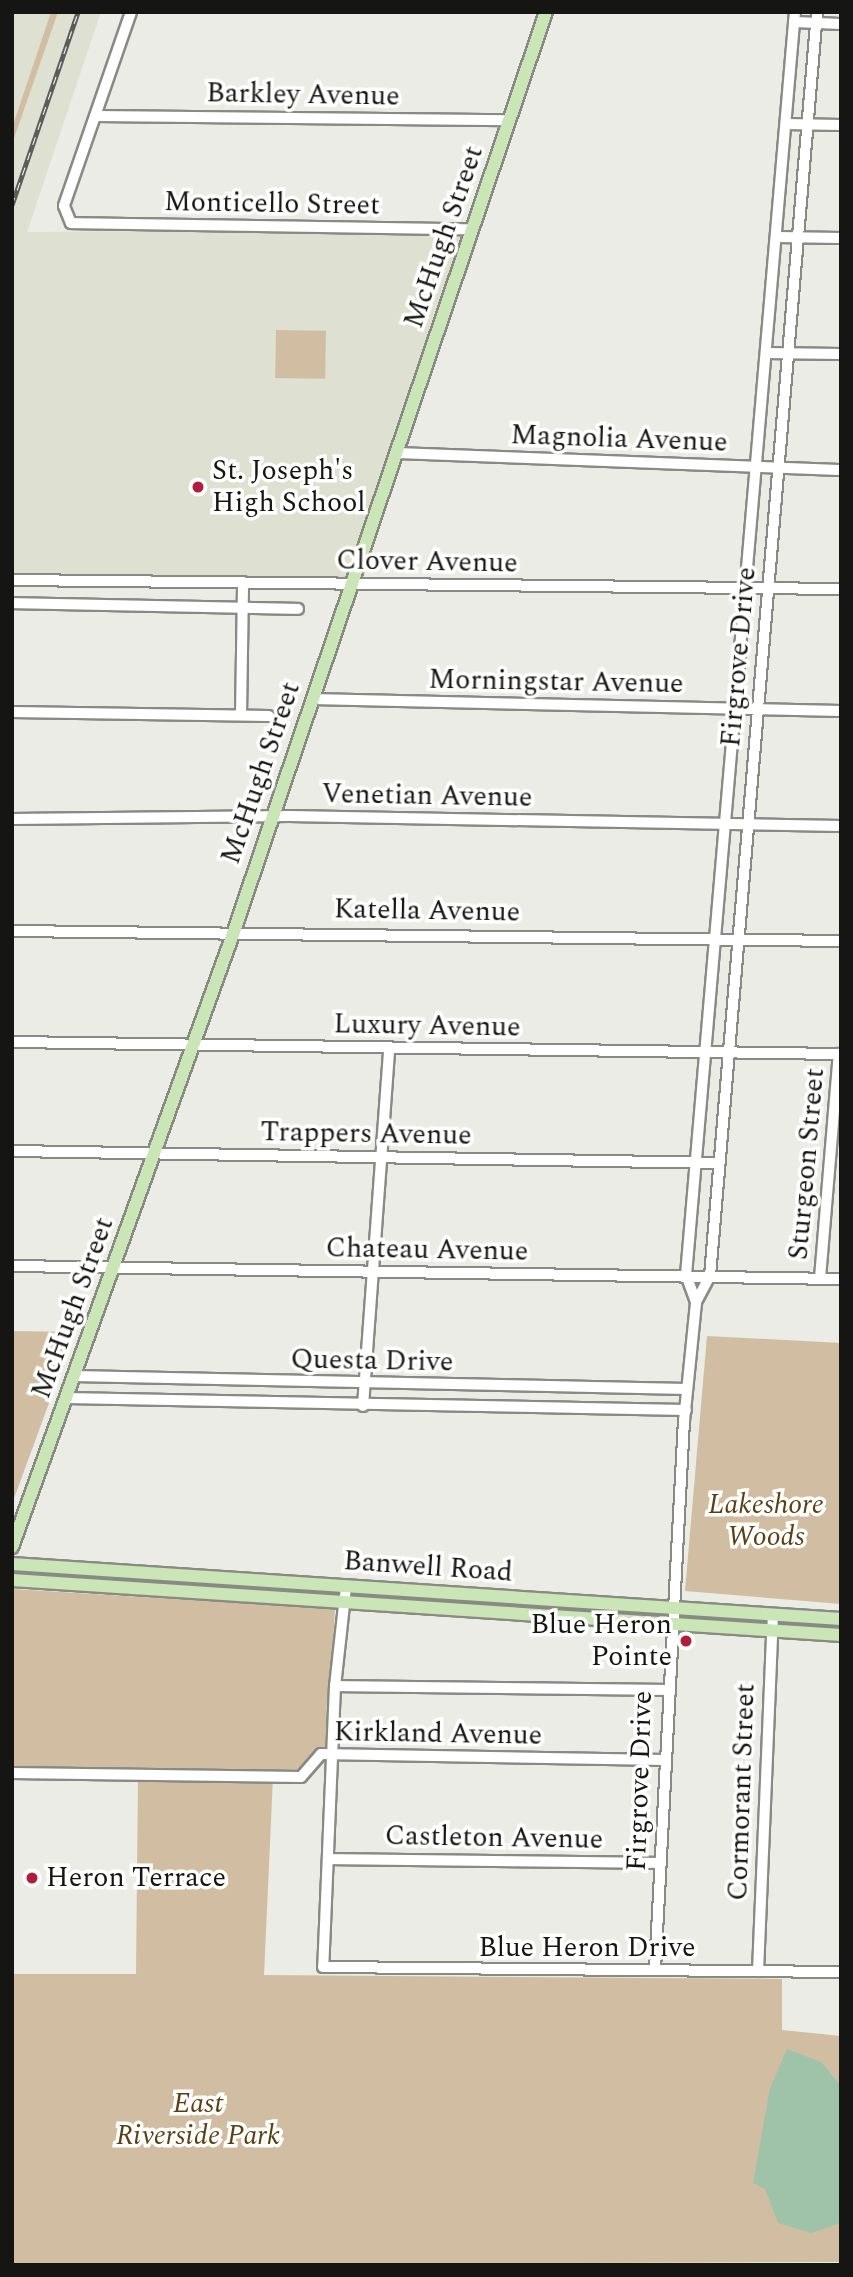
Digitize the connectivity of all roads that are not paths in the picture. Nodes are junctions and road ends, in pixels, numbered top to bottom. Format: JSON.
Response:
{"nodes":[{"id":1,"x":131,"y":12,"type":"edge"},
{"id":2,"x":546,"y":12,"type":"edge"},
{"id":3,"x":795,"y":17,"type":"edge"},
{"id":4,"x":816,"y":18,"type":"edge"},
{"id":5,"x":841,"y":24,"type":"edge"},
{"id":6,"x":96,"y":116,"type":"junction"},
{"id":7,"x":510,"y":120,"type":"junction"},
{"id":8,"x":786,"y":124,"type":"junction"},
{"id":9,"x":807,"y":125,"type":"junction"},
{"id":10,"x":841,"y":125,"type":"edge"},
{"id":11,"x":473,"y":229,"type":"junction"},
{"id":12,"x":777,"y":237,"type":"junction"},
{"id":13,"x":798,"y":237,"type":"junction"},
{"id":14,"x":841,"y":238,"type":"edge"},
{"id":15,"x":766,"y":353,"type":"junction"},
{"id":16,"x":787,"y":353,"type":"junction"},
{"id":17,"x":841,"y":354,"type":"edge"},
{"id":18,"x":396,"y":453,"type":"junction"},
{"id":19,"x":755,"y":467,"type":"junction"},
{"id":20,"x":778,"y":470,"type":"junction"},
{"id":21,"x":841,"y":470,"type":"edge"},
{"id":22,"x":12,"y":580,"type":"edge"},
{"id":23,"x":243,"y":582,"type":"junction"},
{"id":24,"x":351,"y":583,"type":"junction"},
{"id":25,"x":767,"y":589,"type":"junction"},
{"id":26,"x":841,"y":589,"type":"edge"},
{"id":27,"x":746,"y":590,"type":"junction"},
{"id":28,"x":12,"y":603,"type":"edge"},
{"id":29,"x":243,"y":608,"type":"junction"},
{"id":30,"x":298,"y":609,"type":"dead end"},
{"id":31,"x":312,"y":699,"type":"junction"},
{"id":32,"x":735,"y":709,"type":"junction"},
{"id":33,"x":758,"y":710,"type":"junction"},
{"id":34,"x":841,"y":711,"type":"edge"},
{"id":35,"x":12,"y":712,"type":"edge"},
{"id":36,"x":241,"y":715,"type":"junction"},
{"id":37,"x":269,"y":716,"type":"dead end"},
{"id":38,"x":12,"y":819,"type":"edge"},
{"id":39,"x":270,"y":821,"type":"junction"},
{"id":40,"x":725,"y":825,"type":"junction"},
{"id":41,"x":748,"y":825,"type":"junction"},
{"id":42,"x":841,"y":826,"type":"edge"},
{"id":43,"x":12,"y":931,"type":"edge"},
{"id":44,"x":233,"y":934,"type":"junction"},
{"id":45,"x":715,"y":940,"type":"junction"},
{"id":46,"x":737,"y":940,"type":"junction"},
{"id":47,"x":841,"y":941,"type":"edge"},
{"id":48,"x":12,"y":1042,"type":"edge"},
{"id":49,"x":193,"y":1045,"type":"junction"},
{"id":50,"x":389,"y":1049,"type":"junction"},
{"id":51,"x":706,"y":1052,"type":"junction"},
{"id":52,"x":727,"y":1052,"type":"junction"},
{"id":53,"x":840,"y":1054,"type":"edge"},
{"id":54,"x":12,"y":1152,"type":"edge"},
{"id":55,"x":154,"y":1154,"type":"junction"},
{"id":56,"x":381,"y":1157,"type":"junction"},
{"id":57,"x":696,"y":1163,"type":"junction"},
{"id":58,"x":718,"y":1163,"type":"junction"},
{"id":59,"x":12,"y":1266,"type":"edge"},
{"id":60,"x":113,"y":1268,"type":"junction"},
{"id":61,"x":373,"y":1273,"type":"junction"},
{"id":62,"x":686,"y":1275,"type":"junction"},
{"id":63,"x":709,"y":1276,"type":"junction"},
{"id":64,"x":820,"y":1278,"type":"junction"},
{"id":65,"x":841,"y":1279,"type":"edge"},
{"id":66,"x":696,"y":1302,"type":"junction"},
{"id":67,"x":74,"y":1376,"type":"junction"},
{"id":68,"x":219,"y":1383,"type":"junction"},
{"id":69,"x":365,"y":1384,"type":"junction"},
{"id":70,"x":525,"y":1386,"type":"junction"},
{"id":71,"x":687,"y":1389,"type":"junction"},
{"id":72,"x":66,"y":1398,"type":"junction"},
{"id":73,"x":218,"y":1404,"type":"junction"},
{"id":74,"x":363,"y":1406,"type":"junction"},
{"id":75,"x":523,"y":1407,"type":"junction"},
{"id":76,"x":686,"y":1410,"type":"junction"},
{"id":77,"x":12,"y":1547,"type":"edge"},
{"id":78,"x":12,"y":1564,"type":"edge"},
{"id":79,"x":12,"y":1580,"type":"edge"},
{"id":80,"x":346,"y":1587,"type":"junction"},
{"id":81,"x":344,"y":1601,"type":"junction"},
{"id":82,"x":671,"y":1606,"type":"junction"},
{"id":83,"x":773,"y":1615,"type":"junction"},
{"id":84,"x":841,"y":1619,"type":"edge"},
{"id":85,"x":670,"y":1621,"type":"junction"},
{"id":86,"x":772,"y":1629,"type":"junction"},
{"id":87,"x":841,"y":1635,"type":"edge"},
{"id":88,"x":335,"y":1686,"type":"junction"},
{"id":89,"x":666,"y":1690,"type":"junction"},
{"id":90,"x":330,"y":1755,"type":"junction"},
{"id":91,"x":664,"y":1760,"type":"junction"},
{"id":92,"x":12,"y":1773,"type":"edge"},
{"id":93,"x":328,"y":1859,"type":"junction"},
{"id":94,"x":660,"y":1863,"type":"junction"},
{"id":95,"x":655,"y":1970,"type":"junction"},
{"id":96,"x":758,"y":1971,"type":"junction"},
{"id":97,"x":841,"y":1972,"type":"edge"}],
"edges":[{"from":1,"to":6,"type":"street"},
{"from":2,"to":7,"type":"main road","name":"McHugh Street"},
{"from":3,"to":4,"type":"street"},
{"from":3,"to":8,"type":"street","name":"Firgrove Drive"},
{"from":4,"to":5,"type":"street"},
{"from":4,"to":9,"type":"street","name":"Firgrove Drive"},
{"from":6,"to":7,"type":"street","name":"Barkley Avenue"},
{"from":6,"to":11,"type":"street","name":"Monticello Street"},
{"from":7,"to":11,"type":"main road","name":"McHugh Street"},
{"from":8,"to":9,"type":"street"},
{"from":8,"to":12,"type":"street","name":"Firgrove Drive"},
{"from":9,"to":10,"type":"street"},
{"from":9,"to":13,"type":"street","name":"Firgrove Drive"},
{"from":11,"to":18,"type":"main road","name":"McHugh Street"},
{"from":12,"to":13,"type":"street"},
{"from":12,"to":15,"type":"street","name":"Firgrove Drive"},
{"from":13,"to":14,"type":"street"},
{"from":13,"to":16,"type":"street","name":"Firgrove Drive"},
{"from":15,"to":16,"type":"street"},
{"from":15,"to":19,"type":"street","name":"Firgrove Drive"},
{"from":16,"to":17,"type":"street"},
{"from":16,"to":20,"type":"street","name":"Firgrove Drive"},
{"from":18,"to":19,"type":"street","name":"Magnolia Avenue"},
{"from":18,"to":24,"type":"main road","name":"McHugh Street"},
{"from":19,"to":20,"type":"street","name":"Magnolia Avenue"},
{"from":19,"to":27,"type":"street","name":"Firgrove Drive"},
{"from":20,"to":21,"type":"street","name":"Magnolia Avenue"},
{"from":20,"to":25,"type":"street","name":"Firgrove Drive"},
{"from":22,"to":23,"type":"street","name":"Clover Avenue"},
{"from":23,"to":24,"type":"street","name":"Clover Avenue"},
{"from":23,"to":29,"type":"street"},
{"from":24,"to":27,"type":"street","name":"Clover Avenue"},
{"from":24,"to":31,"type":"main road","name":"McHugh Street"},
{"from":25,"to":26,"type":"street","name":"Clover Avenue"},
{"from":25,"to":27,"type":"street","name":"Clover Avenue"},
{"from":25,"to":33,"type":"street","name":"Firgrove Drive"},
{"from":27,"to":32,"type":"street","name":"Firgrove Drive"},
{"from":28,"to":29,"type":"street"},
{"from":29,"to":30,"type":"street"},
{"from":29,"to":36,"type":"street"},
{"from":31,"to":32,"type":"street","name":"Morningstar Avenue"},
{"from":31,"to":39,"type":"main road","name":"McHugh Street"},
{"from":32,"to":33,"type":"street","name":"Morningstar Avenue"},
{"from":32,"to":40,"type":"street","name":"Firgrove Drive"},
{"from":33,"to":34,"type":"street","name":"Morningstar Avenue"},
{"from":33,"to":41,"type":"street","name":"Firgrove Drive"},
{"from":35,"to":36,"type":"street"},
{"from":36,"to":37,"type":"street"},
{"from":38,"to":39,"type":"street","name":"Venetian Avenue"},
{"from":39,"to":40,"type":"street","name":"Venetian Avenue"},
{"from":39,"to":44,"type":"main road","name":"McHugh Street"},
{"from":40,"to":41,"type":"street","name":"Venetian Avenue"},
{"from":40,"to":45,"type":"street","name":"Firgrove Drive"},
{"from":41,"to":42,"type":"street","name":"Venetian Avenue"},
{"from":41,"to":46,"type":"street","name":"Firgrove Drive"},
{"from":43,"to":44,"type":"street","name":"Katella Avenue"},
{"from":44,"to":45,"type":"street","name":"Katella Avenue"},
{"from":44,"to":49,"type":"main road","name":"McHugh Street"},
{"from":45,"to":46,"type":"street","name":"Katella Avenue"},
{"from":45,"to":51,"type":"street","name":"Firgrove Drive"},
{"from":46,"to":47,"type":"street","name":"Katella Avenue"},
{"from":46,"to":52,"type":"street","name":"Firgrove Drive"},
{"from":48,"to":49,"type":"street","name":"Luxury Avenue"},
{"from":49,"to":50,"type":"street","name":"Luxury Avenue"},
{"from":49,"to":55,"type":"main road","name":"McHugh Street"},
{"from":50,"to":51,"type":"street","name":"Luxury Avenue"},
{"from":50,"to":56,"type":"street"},
{"from":51,"to":52,"type":"street","name":"Luxury Avenue"},
{"from":51,"to":57,"type":"street","name":"Firgrove Drive"},
{"from":52,"to":53,"type":"street","name":"Luxury Avenue"},
{"from":52,"to":58,"type":"street","name":"Firgrove Drive"},
{"from":53,"to":64,"type":"street","name":"Sturgeon Street"},
{"from":54,"to":55,"type":"street","name":"Trappers Avenue"},
{"from":55,"to":56,"type":"street","name":"Trappers Avenue"},
{"from":55,"to":60,"type":"main road","name":"McHugh Street"},
{"from":56,"to":57,"type":"street","name":"Trappers Avenue"},
{"from":56,"to":61,"type":"street"},
{"from":57,"to":58,"type":"street","name":"Trappers Avenue"},
{"from":57,"to":62,"type":"street","name":"Firgrove Drive"},
{"from":58,"to":63,"type":"street","name":"Firgrove Drive"},
{"from":59,"to":60,"type":"street","name":"Chateau Avenue"},
{"from":60,"to":61,"type":"street","name":"Chateau Avenue"},
{"from":60,"to":67,"type":"main road","name":"McHugh Street"},
{"from":61,"to":62,"type":"street","name":"Chateau Avenue"},
{"from":61,"to":69,"type":"street"},
{"from":62,"to":63,"type":"street","name":"Chateau Avenue"},
{"from":62,"to":66,"type":"street","name":"Firgrove Drive"},
{"from":63,"to":64,"type":"street","name":"Chateau Avenue"},
{"from":63,"to":66,"type":"street","name":"Firgrove Drive"},
{"from":64,"to":65,"type":"street","name":"Chateau Avenue"},
{"from":66,"to":71,"type":"street","name":"Firgrove Drive"},
{"from":67,"to":68,"type":"street","name":"Questa Drive"},
{"from":67,"to":72,"type":"main road","name":"McHugh Street"},
{"from":68,"to":69,"type":"street","name":"Questa Drive"},
{"from":68,"to":73,"type":"street"},
{"from":69,"to":70,"type":"street","name":"Questa Drive"},
{"from":69,"to":74,"type":"street"},
{"from":70,"to":71,"type":"street","name":"Questa Drive"},
{"from":70,"to":75,"type":"street"},
{"from":71,"to":76,"type":"street","name":"Firgrove Drive"},
{"from":72,"to":73,"type":"street","name":"Questa Drive"},
{"from":72,"to":77,"type":"main road","name":"McHugh Street"},
{"from":73,"to":74,"type":"street","name":"Questa Drive"},
{"from":74,"to":75,"type":"street","name":"Questa Drive"},
{"from":75,"to":76,"type":"street","name":"Questa Drive"},
{"from":76,"to":82,"type":"street","name":"Firgrove Drive"},
{"from":78,"to":80,"type":"main road","name":"Banwell Road"},
{"from":79,"to":81,"type":"main road","name":"Banwell Road"},
{"from":80,"to":81,"type":"street"},
{"from":80,"to":82,"type":"main road","name":"Banwell Road"},
{"from":81,"to":85,"type":"main road","name":"Banwell Road"},
{"from":81,"to":88,"type":"street"},
{"from":82,"to":83,"type":"main road","name":"Banwell Road"},
{"from":82,"to":85,"type":"street","name":"Firgrove Drive"},
{"from":83,"to":84,"type":"main road","name":"Banwell Road"},
{"from":83,"to":86,"type":"street","name":"Cormorant Street"},
{"from":85,"to":86,"type":"main road","name":"Banwell Road"},
{"from":85,"to":89,"type":"street","name":"Firgrove Drive"},
{"from":86,"to":87,"type":"main road","name":"Banwell Road"},
{"from":86,"to":96,"type":"street","name":"Cormorant Street"},
{"from":88,"to":89,"type":"street"},
{"from":88,"to":90,"type":"street"},
{"from":89,"to":91,"type":"street","name":"Firgrove Drive"},
{"from":90,"to":91,"type":"street","name":"Kirkland Avenue"},
{"from":90,"to":92,"type":"street","name":"Kirkland Avenue"},
{"from":90,"to":93,"type":"street"},
{"from":91,"to":94,"type":"street","name":"Firgrove Drive"},
{"from":93,"to":94,"type":"street","name":"Castleton Avenue"},
{"from":93,"to":95,"type":"street","name":"Blue Heron Drive"},
{"from":94,"to":95,"type":"street","name":"Firgrove Drive"},
{"from":95,"to":96,"type":"street","name":"Blue Heron Drive"},
{"from":96,"to":97,"type":"street","name":"Blue Heron Drive"}]}
